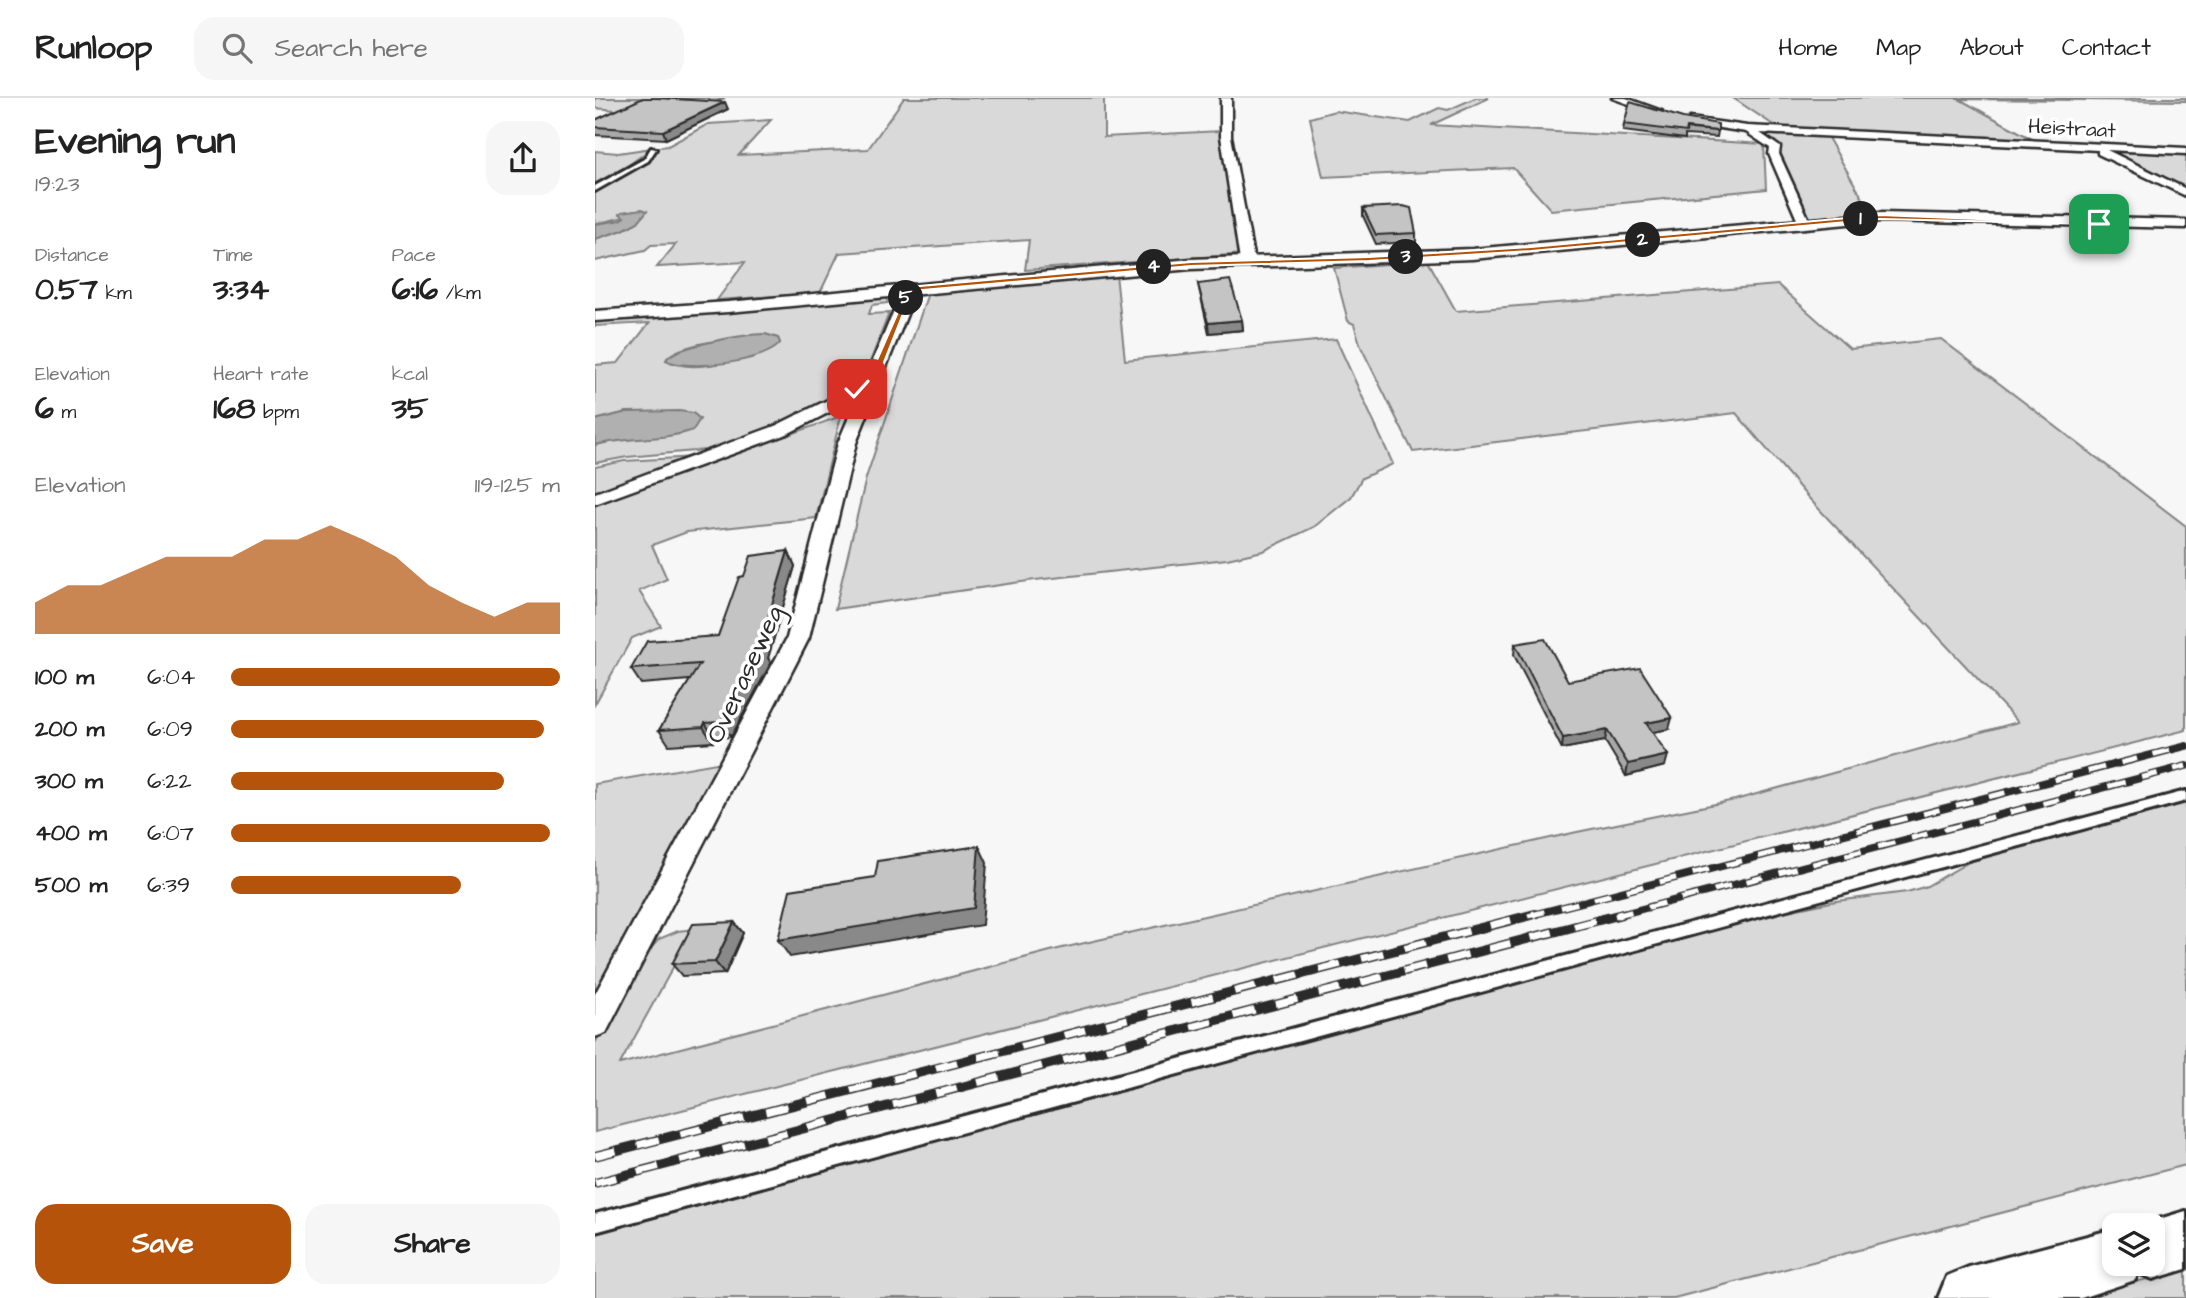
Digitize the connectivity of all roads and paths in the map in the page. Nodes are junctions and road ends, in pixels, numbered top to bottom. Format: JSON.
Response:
{"nodes":[{"id":1,"x":1226,"y":98,"type":"edge"},
{"id":2,"x":1617,"y":98,"type":"edge"},
{"id":3,"x":1747,"y":130,"type":"junction"},
{"id":4,"x":653,"y":149,"type":"dead end"},
{"id":5,"x":2096,"y":149,"type":"junction"},
{"id":6,"x":2186,"y":152,"type":"edge"},
{"id":7,"x":595,"y":189,"type":"edge"},
{"id":8,"x":2186,"y":193,"type":"edge"},
{"id":9,"x":1805,"y":224,"type":"junction"},
{"id":10,"x":2186,"y":224,"type":"edge"},
{"id":11,"x":1247,"y":261,"type":"junction"},
{"id":12,"x":909,"y":289,"type":"junction"},
{"id":13,"x":595,"y":316,"type":"edge"},
{"id":14,"x":871,"y":385,"type":"junction"},
{"id":15,"x":595,"y":499,"type":"edge"},
{"id":16,"x":2186,"y":796,"type":"edge"},
{"id":17,"x":595,"y":1023,"type":"edge"},
{"id":18,"x":595,"y":1223,"type":"edge"},
{"id":19,"x":2186,"y":1240,"type":"edge"},
{"id":20,"x":2165,"y":1246,"type":"edge"},
{"id":21,"x":2102,"y":1262,"type":"edge"},
{"id":22,"x":1969,"y":1298,"type":"edge"}],
"edges":[{"from":1,"to":11,"type":"street"},
{"from":2,"to":3,"type":"street","name":"Heistraat"},
{"from":3,"to":5,"type":"street","name":"Heistraat"},
{"from":3,"to":9,"type":"street","name":"Heistraat"},
{"from":4,"to":7,"type":"lane"},
{"from":5,"to":6,"type":"street","name":"Heistraat"},
{"from":5,"to":8,"type":"street"},
{"from":9,"to":10,"type":"street"},
{"from":9,"to":11,"type":"street"},
{"from":11,"to":12,"type":"street"},
{"from":12,"to":13,"type":"street"},
{"from":12,"to":14,"type":"street","name":"Overaseweg"},
{"from":14,"to":15,"type":"street"},
{"from":14,"to":17,"type":"street","name":"Overaseweg"},
{"from":16,"to":18,"type":"lane"},
{"from":19,"to":20,"type":"highway"},
{"from":21,"to":22,"type":"highway"}]}
